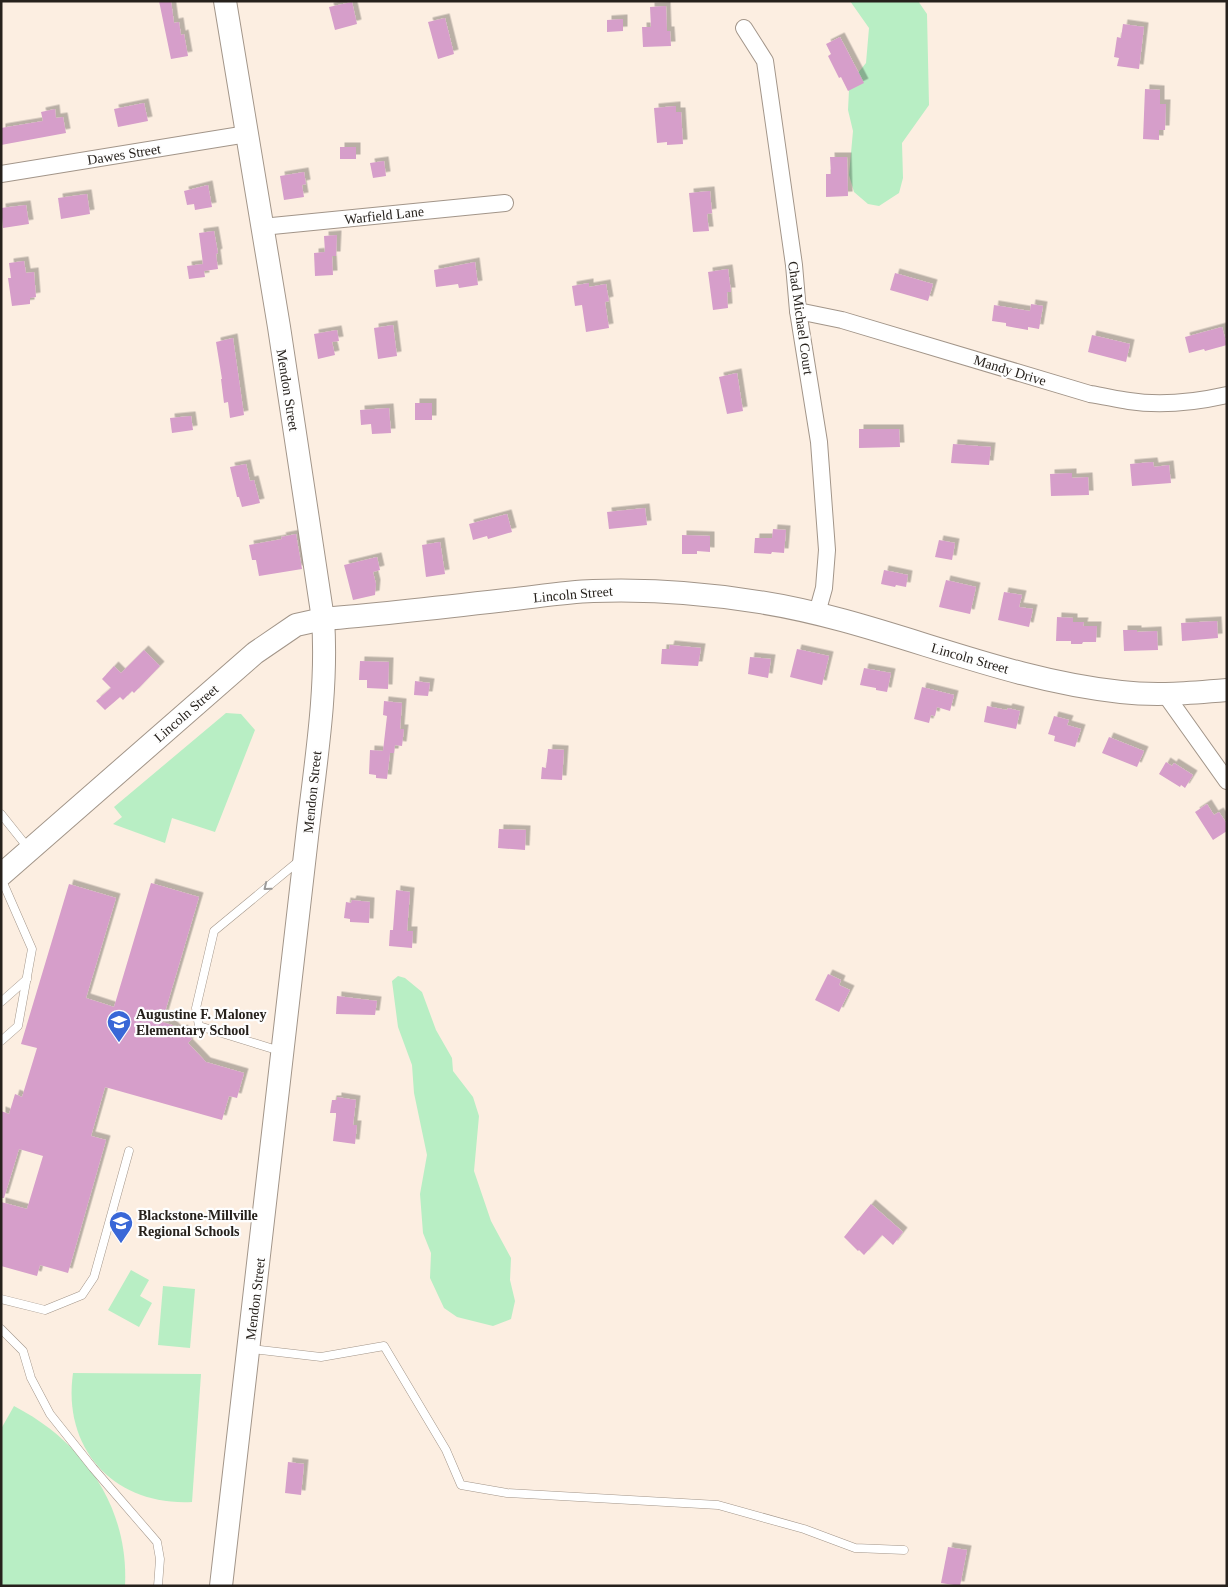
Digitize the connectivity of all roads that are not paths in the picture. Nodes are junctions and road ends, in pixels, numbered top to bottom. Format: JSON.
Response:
{"nodes":[{"id":1,"x":225,"y":1,"type":"edge"},
{"id":2,"x":744,"y":28,"type":"dead end"},
{"id":3,"x":247,"y":134,"type":"junction"},
{"id":4,"x":1,"y":174,"type":"edge"},
{"id":5,"x":505,"y":203,"type":"dead end"},
{"id":6,"x":262,"y":227,"type":"junction"},
{"id":7,"x":798,"y":311,"type":"junction"},
{"id":8,"x":1227,"y":395,"type":"edge"},
{"id":9,"x":817,"y":614,"type":"junction"},
{"id":10,"x":323,"y":619,"type":"junction"},
{"id":11,"x":1227,"y":690,"type":"edge"},
{"id":12,"x":1165,"y":694,"type":"junction"},
{"id":13,"x":1227,"y":781,"type":"edge"},
{"id":14,"x":1,"y":814,"type":"edge"},
{"id":15,"x":30,"y":850,"type":"junction"},
{"id":16,"x":305,"y":856,"type":"junction"},
{"id":17,"x":1,"y":877,"type":"edge"},
{"id":18,"x":26,"y":980,"type":"junction"},
{"id":19,"x":1,"y":1002,"type":"edge"},
{"id":20,"x":1,"y":1041,"type":"edge"},
{"id":21,"x":283,"y":1052,"type":"junction"},
{"id":22,"x":129,"y":1151,"type":"dead end"},
{"id":23,"x":2,"y":1300,"type":"edge"},
{"id":24,"x":1,"y":1329,"type":"edge"},
{"id":25,"x":249,"y":1349,"type":"junction"},
{"id":26,"x":904,"y":1550,"type":"dead end"},
{"id":27,"x":158,"y":1586,"type":"edge"},
{"id":28,"x":221,"y":1586,"type":"edge"}],
"edges":[{"from":1,"to":3,"type":"street","name":"Mendon Street"},
{"from":2,"to":7,"type":"street","name":"Chad Michael Court"},
{"from":3,"to":4,"type":"street","name":"Dawes Street"},
{"from":3,"to":6,"type":"street","name":"Mendon Street"},
{"from":5,"to":6,"type":"street","name":"Warfield Lane"},
{"from":6,"to":10,"type":"street","name":"Mendon Street"},
{"from":7,"to":8,"type":"street","name":"Mandy Drive"},
{"from":7,"to":9,"type":"street","name":"Chad Michael Court"},
{"from":9,"to":10,"type":"street","name":"Lincoln Street"},
{"from":9,"to":12,"type":"street","name":"Lincoln Street"},
{"from":10,"to":15,"type":"street","name":"Lincoln Street"},
{"from":10,"to":16,"type":"street","name":"Mendon Street"},
{"from":11,"to":12,"type":"street","name":"Lincoln Street"},
{"from":12,"to":13,"type":"street"},
{"from":14,"to":15,"type":"lane"},
{"from":15,"to":17,"type":"street","name":"Lincoln Street"},
{"from":16,"to":21,"type":"street","name":"Mendon Street"},
{"from":16,"to":21,"type":"lane","one_way":true},
{"from":17,"to":18,"type":"lane"},
{"from":18,"to":19,"type":"lane"},
{"from":18,"to":20,"type":"lane"},
{"from":21,"to":25,"type":"street","name":"Mendon Street"},
{"from":22,"to":23,"type":"lane"},
{"from":24,"to":27,"type":"lane"},
{"from":25,"to":26,"type":"lane"},
{"from":25,"to":28,"type":"street","name":"Mendon Street"}]}
